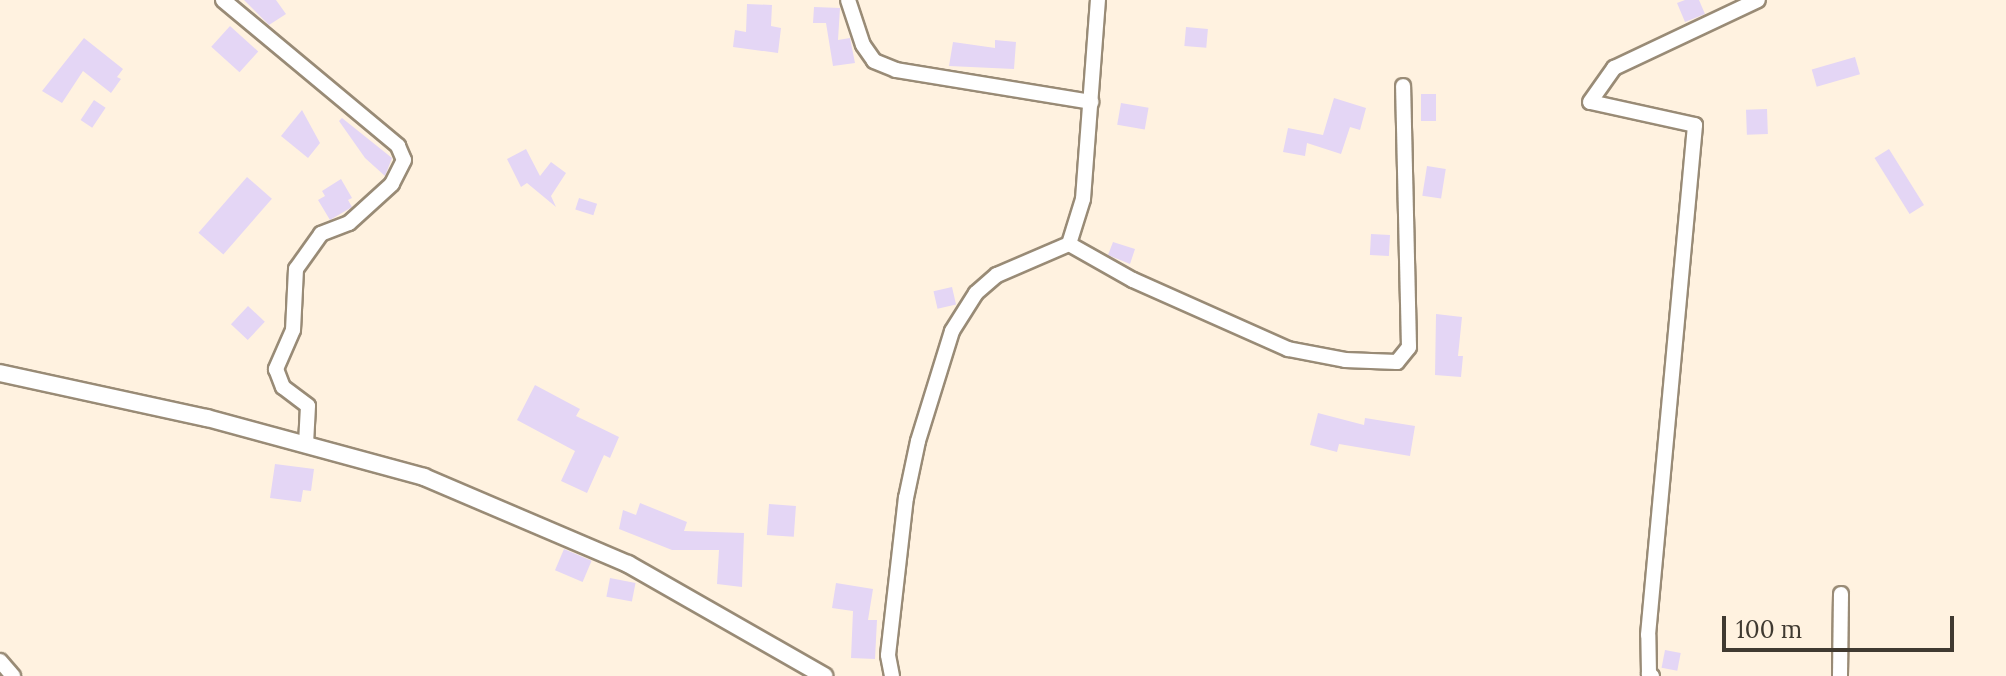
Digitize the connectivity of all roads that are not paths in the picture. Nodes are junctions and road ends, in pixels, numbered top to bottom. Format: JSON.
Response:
{"nodes":[{"id":1,"x":223,"y":0,"type":"edge"},
{"id":2,"x":848,"y":0,"type":"edge"},
{"id":3,"x":1098,"y":0,"type":"edge"},
{"id":4,"x":1758,"y":0,"type":"edge"},
{"id":5,"x":1403,"y":86,"type":"dead end"},
{"id":6,"x":1091,"y":102,"type":"junction"},
{"id":7,"x":1069,"y":244,"type":"junction"},
{"id":8,"x":0,"y":373,"type":"edge"},
{"id":9,"x":306,"y":445,"type":"junction"},
{"id":10,"x":1841,"y":594,"type":"dead end"},
{"id":11,"x":0,"y":661,"type":"edge"},
{"id":12,"x":13,"y":676,"type":"edge"},
{"id":13,"x":824,"y":676,"type":"edge"},
{"id":14,"x":892,"y":676,"type":"edge"},
{"id":15,"x":1652,"y":676,"type":"edge"},
{"id":16,"x":1840,"y":676,"type":"edge"}],
"edges":[{"from":1,"to":9,"type":"street"},
{"from":2,"to":6,"type":"street"},
{"from":3,"to":6,"type":"street"},
{"from":4,"to":15,"type":"street"},
{"from":5,"to":7,"type":"street"},
{"from":6,"to":7,"type":"street"},
{"from":7,"to":14,"type":"street"},
{"from":8,"to":9,"type":"street"},
{"from":9,"to":13,"type":"street"},
{"from":10,"to":16,"type":"street"},
{"from":11,"to":12,"type":"street"}]}
